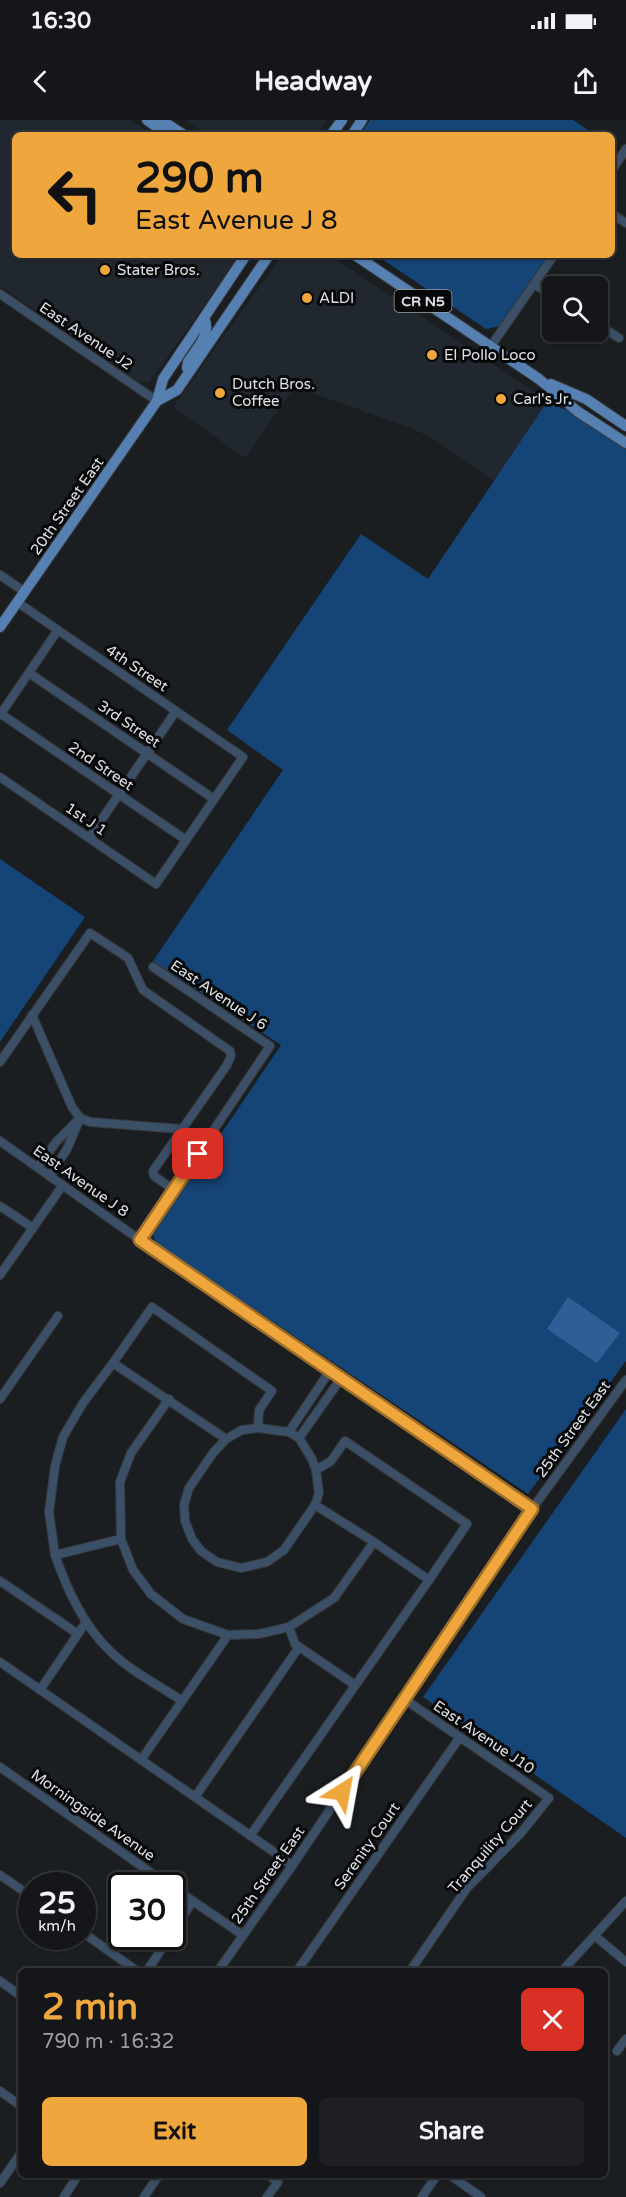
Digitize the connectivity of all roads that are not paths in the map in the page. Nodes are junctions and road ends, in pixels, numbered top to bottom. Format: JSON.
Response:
{"nodes":[{"id":1,"x":147,"y":120,"type":"edge"},
{"id":2,"x":161,"y":120,"type":"edge"},
{"id":3,"x":171,"y":120,"type":"edge"},
{"id":4,"x":165,"y":132,"type":"edge"},
{"id":5,"x":179,"y":132,"type":"edge"},
{"id":6,"x":189,"y":132,"type":"edge"},
{"id":7,"x":626,"y":149,"type":"edge"},
{"id":8,"x":615,"y":166,"type":"edge"},
{"id":9,"x":244,"y":258,"type":"edge"},
{"id":10,"x":267,"y":258,"type":"edge"},
{"id":11,"x":359,"y":258,"type":"edge"},
{"id":12,"x":552,"y":258,"type":"edge"},
{"id":13,"x":534,"y":284,"type":"junction"},
{"id":14,"x":542,"y":289,"type":"edge"},
{"id":15,"x":0,"y":294,"type":"edge"},
{"id":16,"x":204,"y":318,"type":"junction"},
{"id":17,"x":608,"y":331,"type":"edge"},
{"id":18,"x":619,"y":338,"type":"dead end"},
{"id":19,"x":491,"y":346,"type":"junction"},
{"id":20,"x":188,"y":374,"type":"junction"},
{"id":21,"x":539,"y":379,"type":"junction"},
{"id":22,"x":157,"y":401,"type":"junction"},
{"id":23,"x":626,"y":426,"type":"edge"},
{"id":24,"x":626,"y":443,"type":"edge"},
{"id":25,"x":0,"y":575,"type":"edge"},
{"id":26,"x":25,"y":592,"type":"junction"},
{"id":27,"x":17,"y":602,"type":"junction"},
{"id":28,"x":0,"y":627,"type":"edge"},
{"id":29,"x":58,"y":630,"type":"junction"},
{"id":30,"x":29,"y":673,"type":"junction"},
{"id":31,"x":176,"y":711,"type":"junction"},
{"id":32,"x":1,"y":715,"type":"edge"},
{"id":33,"x":148,"y":753,"type":"junction"},
{"id":34,"x":0,"y":777,"type":"edge"},
{"id":35,"x":119,"y":794,"type":"junction"},
{"id":36,"x":214,"y":799,"type":"junction"},
{"id":37,"x":89,"y":838,"type":"junction"},
{"id":38,"x":186,"y":840,"type":"junction"},
{"id":39,"x":153,"y":967,"type":"dead end"},
{"id":40,"x":32,"y":1015,"type":"junction"},
{"id":41,"x":0,"y":1062,"type":"edge"},
{"id":42,"x":80,"y":1118,"type":"junction"},
{"id":43,"x":181,"y":1129,"type":"junction"},
{"id":44,"x":0,"y":1141,"type":"edge"},
{"id":45,"x":38,"y":1167,"type":"junction"},
{"id":46,"x":50,"y":1175,"type":"junction"},
{"id":47,"x":63,"y":1185,"type":"junction"},
{"id":48,"x":174,"y":1190,"type":"junction"},
{"id":49,"x":0,"y":1206,"type":"edge"},
{"id":50,"x":33,"y":1228,"type":"junction"},
{"id":51,"x":140,"y":1240,"type":"junction"},
{"id":52,"x":0,"y":1275,"type":"edge"},
{"id":53,"x":58,"y":1316,"type":"dead end"},
{"id":54,"x":113,"y":1363,"type":"junction"},
{"id":55,"x":331,"y":1370,"type":"junction"},
{"id":56,"x":342,"y":1377,"type":"junction"},
{"id":57,"x":626,"y":1380,"type":"edge"},
{"id":58,"x":0,"y":1399,"type":"edge"},
{"id":59,"x":169,"y":1399,"type":"junction"},
{"id":60,"x":258,"y":1428,"type":"junction"},
{"id":61,"x":289,"y":1431,"type":"junction"},
{"id":62,"x":299,"y":1438,"type":"junction"},
{"id":63,"x":226,"y":1439,"type":"junction"},
{"id":64,"x":316,"y":1470,"type":"junction"},
{"id":65,"x":315,"y":1505,"type":"junction"},
{"id":66,"x":532,"y":1509,"type":"junction"},
{"id":67,"x":121,"y":1539,"type":"junction"},
{"id":68,"x":374,"y":1542,"type":"junction"},
{"id":69,"x":55,"y":1555,"type":"junction"},
{"id":70,"x":429,"y":1580,"type":"junction"},
{"id":71,"x":0,"y":1581,"type":"edge"},
{"id":72,"x":86,"y":1622,"type":"junction"},
{"id":73,"x":289,"y":1627,"type":"junction"},
{"id":74,"x":78,"y":1634,"type":"junction"},
{"id":75,"x":228,"y":1635,"type":"junction"},
{"id":76,"x":299,"y":1647,"type":"junction"},
{"id":77,"x":0,"y":1662,"type":"edge"},
{"id":78,"x":355,"y":1685,"type":"junction"},
{"id":79,"x":40,"y":1690,"type":"junction"},
{"id":80,"x":405,"y":1699,"type":"junction"},
{"id":81,"x":182,"y":1701,"type":"junction"},
{"id":82,"x":460,"y":1737,"type":"junction"},
{"id":83,"x":141,"y":1760,"type":"junction"},
{"id":84,"x":2,"y":1772,"type":"edge"},
{"id":85,"x":195,"y":1797,"type":"junction"},
{"id":86,"x":549,"y":1798,"type":"joint"},
{"id":87,"x":250,"y":1836,"type":"junction"},
{"id":88,"x":292,"y":1866,"type":"junction"},
{"id":89,"x":150,"y":1872,"type":"edge"},
{"id":90,"x":0,"y":1875,"type":"edge"},
{"id":91,"x":18,"y":1887,"type":"edge"},
{"id":92,"x":186,"y":1896,"type":"edge"},
{"id":93,"x":193,"y":1901,"type":"junction"},
{"id":94,"x":626,"y":1901,"type":"edge"},
{"id":95,"x":186,"y":1911,"type":"edge"},
{"id":96,"x":243,"y":1935,"type":"junction"},
{"id":97,"x":595,"y":1936,"type":"junction"},
{"id":98,"x":96,"y":1942,"type":"edge"},
{"id":99,"x":161,"y":1950,"type":"edge"},
{"id":100,"x":626,"y":1962,"type":"edge"},
{"id":101,"x":133,"y":1968,"type":"edge"},
{"id":102,"x":149,"y":1968,"type":"edge"},
{"id":103,"x":220,"y":1968,"type":"edge"},
{"id":104,"x":299,"y":1968,"type":"edge"},
{"id":105,"x":412,"y":1968,"type":"edge"},
{"id":106,"x":565,"y":1968,"type":"edge"},
{"id":107,"x":0,"y":1981,"type":"edge"},
{"id":108,"x":18,"y":1994,"type":"edge"},
{"id":109,"x":626,"y":2039,"type":"edge"},
{"id":110,"x":617,"y":2051,"type":"dead end"},
{"id":111,"x":0,"y":2091,"type":"edge"},
{"id":112,"x":18,"y":2104,"type":"edge"},
{"id":113,"x":18,"y":2157,"type":"edge"},
{"id":114,"x":76,"y":2178,"type":"edge"},
{"id":115,"x":157,"y":2178,"type":"edge"},
{"id":116,"x":272,"y":2178,"type":"edge"},
{"id":117,"x":435,"y":2178,"type":"edge"},
{"id":118,"x":454,"y":2178,"type":"edge"},
{"id":119,"x":0,"y":2182,"type":"edge"},
{"id":120,"x":64,"y":2197,"type":"edge"},
{"id":121,"x":144,"y":2197,"type":"edge"},
{"id":122,"x":267,"y":2197,"type":"edge"},
{"id":123,"x":422,"y":2197,"type":"edge"},
{"id":124,"x":481,"y":2197,"type":"edge"}],
"edges":[{"from":1,"to":4,"type":"main road"},
{"from":2,"to":5,"type":"main road"},
{"from":3,"to":6,"type":"main road"},
{"from":7,"to":8,"type":"street"},
{"from":9,"to":16,"type":"main road","name":"20th Street East"},
{"from":10,"to":20,"type":"main road","name":"20th Street East"},
{"from":11,"to":19,"type":"main road","number":"CR N5"},
{"from":12,"to":13,"type":"street"},
{"from":13,"to":14,"type":"street"},
{"from":13,"to":19,"type":"street"},
{"from":15,"to":22,"type":"street","name":"East Avenue J2"},
{"from":16,"to":20,"type":"main road"},
{"from":16,"to":22,"type":"main road","name":"20th Street East"},
{"from":17,"to":18,"type":"street"},
{"from":19,"to":21,"type":"main road","number":"CR N5"},
{"from":20,"to":22,"type":"main road","name":"20th Street East"},
{"from":21,"to":23,"type":"main road","number":"CR N5"},
{"from":21,"to":24,"type":"main road"},
{"from":22,"to":26,"type":"main road","name":"20th Street East"},
{"from":25,"to":26,"type":"street"},
{"from":26,"to":27,"type":"main road","name":"20th Street East"},
{"from":27,"to":28,"type":"main road","name":"20th Street East"},
{"from":27,"to":29,"type":"street","name":"4th Street"},
{"from":29,"to":30,"type":"street"},
{"from":29,"to":31,"type":"street","name":"4th Street"},
{"from":30,"to":32,"type":"street"},
{"from":30,"to":33,"type":"street","name":"3rd Street"},
{"from":31,"to":33,"type":"street"},
{"from":31,"to":36,"type":"street","name":"4th Street"},
{"from":32,"to":35,"type":"street","name":"2nd Street"},
{"from":33,"to":35,"type":"street"},
{"from":33,"to":36,"type":"street","name":"3rd Street"},
{"from":34,"to":37,"type":"street","name":"1st J 1"},
{"from":35,"to":37,"type":"street"},
{"from":35,"to":38,"type":"street","name":"2nd Street"},
{"from":36,"to":38,"type":"street"},
{"from":37,"to":38,"type":"street","name":"1st J 1"},
{"from":39,"to":48,"type":"street","name":"East Avenue J 6"},
{"from":40,"to":41,"type":"street"},
{"from":40,"to":42,"type":"street"},
{"from":40,"to":43,"type":"street"},
{"from":42,"to":43,"type":"street"},
{"from":42,"to":45,"type":"street"},
{"from":42,"to":46,"type":"street"},
{"from":43,"to":48,"type":"street"},
{"from":44,"to":45,"type":"street","name":"East Avenue J 8"},
{"from":45,"to":46,"type":"street","name":"East Avenue J 8"},
{"from":46,"to":47,"type":"street","name":"East Avenue J 8"},
{"from":47,"to":50,"type":"street"},
{"from":47,"to":51,"type":"street","name":"East Avenue J 8"},
{"from":48,"to":51,"type":"street"},
{"from":49,"to":50,"type":"street"},
{"from":50,"to":52,"type":"street"},
{"from":51,"to":55,"type":"street","name":"East Avenue J 8"},
{"from":53,"to":58,"type":"street"},
{"from":54,"to":59,"type":"street"},
{"from":54,"to":60,"type":"street"},
{"from":54,"to":69,"type":"street"},
{"from":55,"to":56,"type":"street","name":"East Avenue J 8"},
{"from":55,"to":61,"type":"street"},
{"from":56,"to":62,"type":"street"},
{"from":56,"to":66,"type":"street","name":"East Avenue J 8"},
{"from":57,"to":66,"type":"street","name":"25th Street East"},
{"from":59,"to":63,"type":"street"},
{"from":59,"to":67,"type":"street"},
{"from":60,"to":61,"type":"street"},
{"from":60,"to":63,"type":"street"},
{"from":61,"to":62,"type":"street"},
{"from":62,"to":64,"type":"street"},
{"from":63,"to":65,"type":"street"},
{"from":64,"to":65,"type":"street"},
{"from":64,"to":70,"type":"street"},
{"from":65,"to":68,"type":"street"},
{"from":66,"to":80,"type":"street","name":"25th Street East"},
{"from":67,"to":69,"type":"street"},
{"from":67,"to":75,"type":"street"},
{"from":68,"to":70,"type":"street"},
{"from":68,"to":73,"type":"street"},
{"from":69,"to":72,"type":"street"},
{"from":70,"to":78,"type":"street"},
{"from":71,"to":74,"type":"street"},
{"from":72,"to":74,"type":"street"},
{"from":72,"to":81,"type":"street"},
{"from":73,"to":75,"type":"street"},
{"from":73,"to":76,"type":"street"},
{"from":74,"to":79,"type":"street"},
{"from":75,"to":81,"type":"street"},
{"from":76,"to":78,"type":"street"},
{"from":76,"to":85,"type":"street"},
{"from":77,"to":79,"type":"street"},
{"from":78,"to":87,"type":"street"},
{"from":79,"to":83,"type":"street"},
{"from":80,"to":82,"type":"street","name":"East Avenue J10"},
{"from":80,"to":88,"type":"street","name":"25th Street East"},
{"from":81,"to":83,"type":"street"},
{"from":82,"to":86,"type":"street","name":"East Avenue J10"},
{"from":82,"to":104,"type":"street","name":"Serenity Court"},
{"from":83,"to":85,"type":"street"},
{"from":84,"to":89,"type":"street","name":"Morningside Avenue"},
{"from":85,"to":87,"type":"street"},
{"from":86,"to":105,"type":"street","name":"Tranquility Court"},
{"from":87,"to":88,"type":"street"},
{"from":88,"to":96,"type":"street","name":"25th Street East"},
{"from":90,"to":91,"type":"street"},
{"from":92,"to":93,"type":"street","name":"Morningside Avenue"},
{"from":93,"to":95,"type":"street"},
{"from":93,"to":96,"type":"street","name":"Morningside Avenue"},
{"from":94,"to":97,"type":"street"},
{"from":96,"to":103,"type":"street","name":"25th Street East"},
{"from":97,"to":100,"type":"street"},
{"from":97,"to":106,"type":"street"},
{"from":98,"to":101,"type":"street"},
{"from":99,"to":102,"type":"street"},
{"from":107,"to":108,"type":"street"},
{"from":109,"to":110,"type":"street"},
{"from":111,"to":112,"type":"street"},
{"from":113,"to":119,"type":"street"},
{"from":114,"to":120,"type":"street"},
{"from":115,"to":121,"type":"street"},
{"from":116,"to":122,"type":"street"},
{"from":117,"to":123,"type":"street"},
{"from":118,"to":124,"type":"street"}]}
